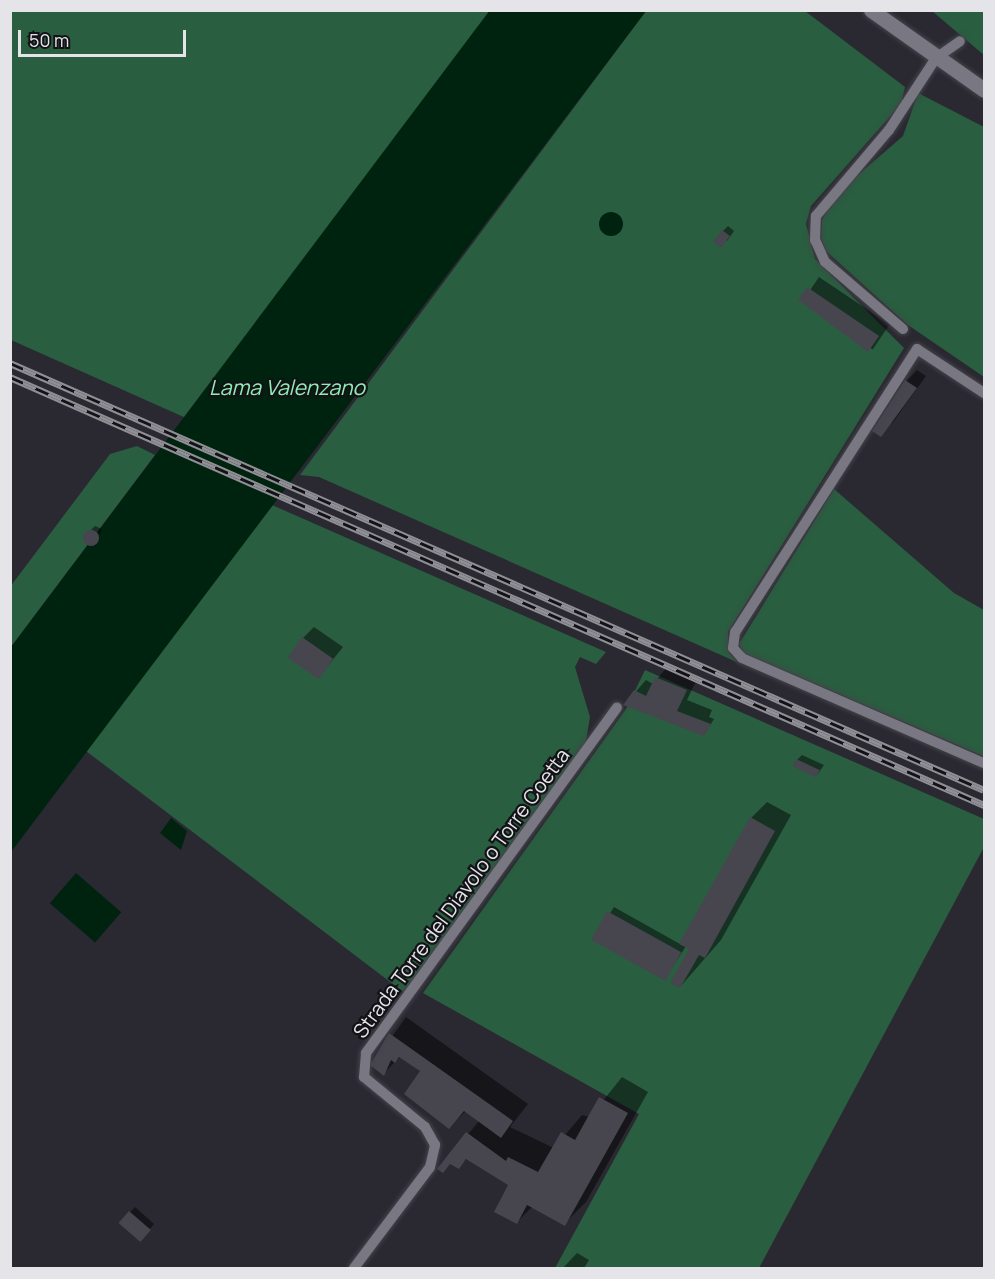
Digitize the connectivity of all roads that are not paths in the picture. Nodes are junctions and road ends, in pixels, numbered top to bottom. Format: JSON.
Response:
{"nodes":[{"id":1,"x":871,"y":10,"type":"edge"},
{"id":2,"x":960,"y":41,"type":"dead end"},
{"id":3,"x":936,"y":58,"type":"junction"},
{"id":4,"x":984,"y":90,"type":"edge"},
{"id":5,"x":903,"y":328,"type":"dead end"},
{"id":6,"x":984,"y":393,"type":"edge"},
{"id":7,"x":617,"y":708,"type":"dead end"},
{"id":8,"x":984,"y":763,"type":"edge"},
{"id":9,"x":354,"y":1269,"type":"edge"}],
"edges":[{"from":1,"to":3,"type":"main road"},
{"from":2,"to":3,"type":"lane"},
{"from":3,"to":4,"type":"main road"},
{"from":3,"to":5,"type":"lane"},
{"from":6,"to":8,"type":"lane"},
{"from":7,"to":9,"type":"lane","name":"Strada Torre del Diavolo o Torre Coetta"}]}
